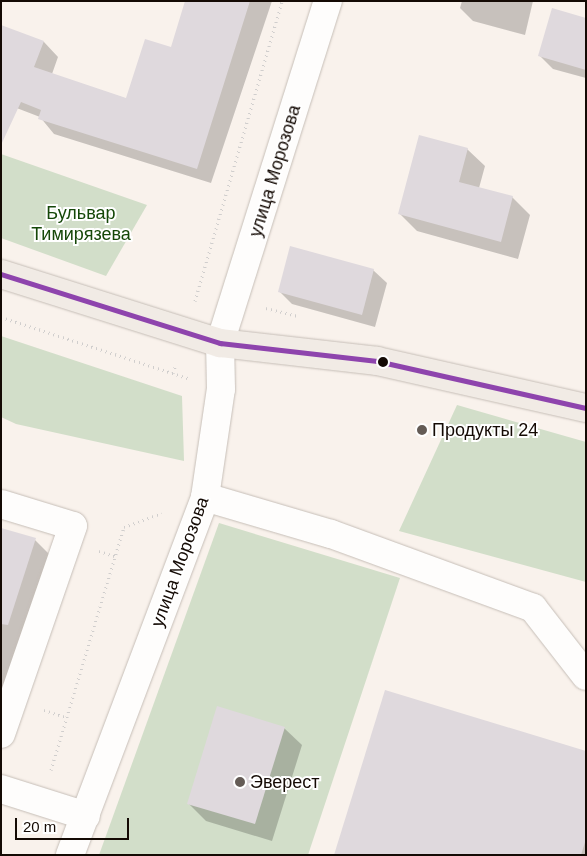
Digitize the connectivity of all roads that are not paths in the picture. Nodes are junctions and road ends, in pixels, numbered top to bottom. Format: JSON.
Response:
{"nodes":[{"id":1,"x":328,"y":1,"type":"edge"},
{"id":2,"x":1,"y":274,"type":"edge"},
{"id":3,"x":220,"y":343,"type":"junction"},
{"id":4,"x":586,"y":408,"type":"edge"},
{"id":5,"x":205,"y":497,"type":"junction"},
{"id":6,"x":1,"y":504,"type":"edge"},
{"id":7,"x":586,"y":676,"type":"edge"},
{"id":8,"x":1,"y":734,"type":"edge"},
{"id":9,"x":1,"y":789,"type":"edge"},
{"id":10,"x":86,"y":816,"type":"junction"},
{"id":11,"x":70,"y":855,"type":"edge"}],
"edges":[{"from":1,"to":3,"type":"street","name":"улица Морозова"},
{"from":2,"to":3,"type":"main road"},
{"from":3,"to":4,"type":"main road"},
{"from":3,"to":5,"type":"street","name":"улица Морозова"},
{"from":5,"to":7,"type":"street"},
{"from":5,"to":10,"type":"street","name":"улица Морозова"},
{"from":6,"to":8,"type":"street"},
{"from":9,"to":10,"type":"street"},
{"from":10,"to":11,"type":"street","name":"улица Морозова"}]}
